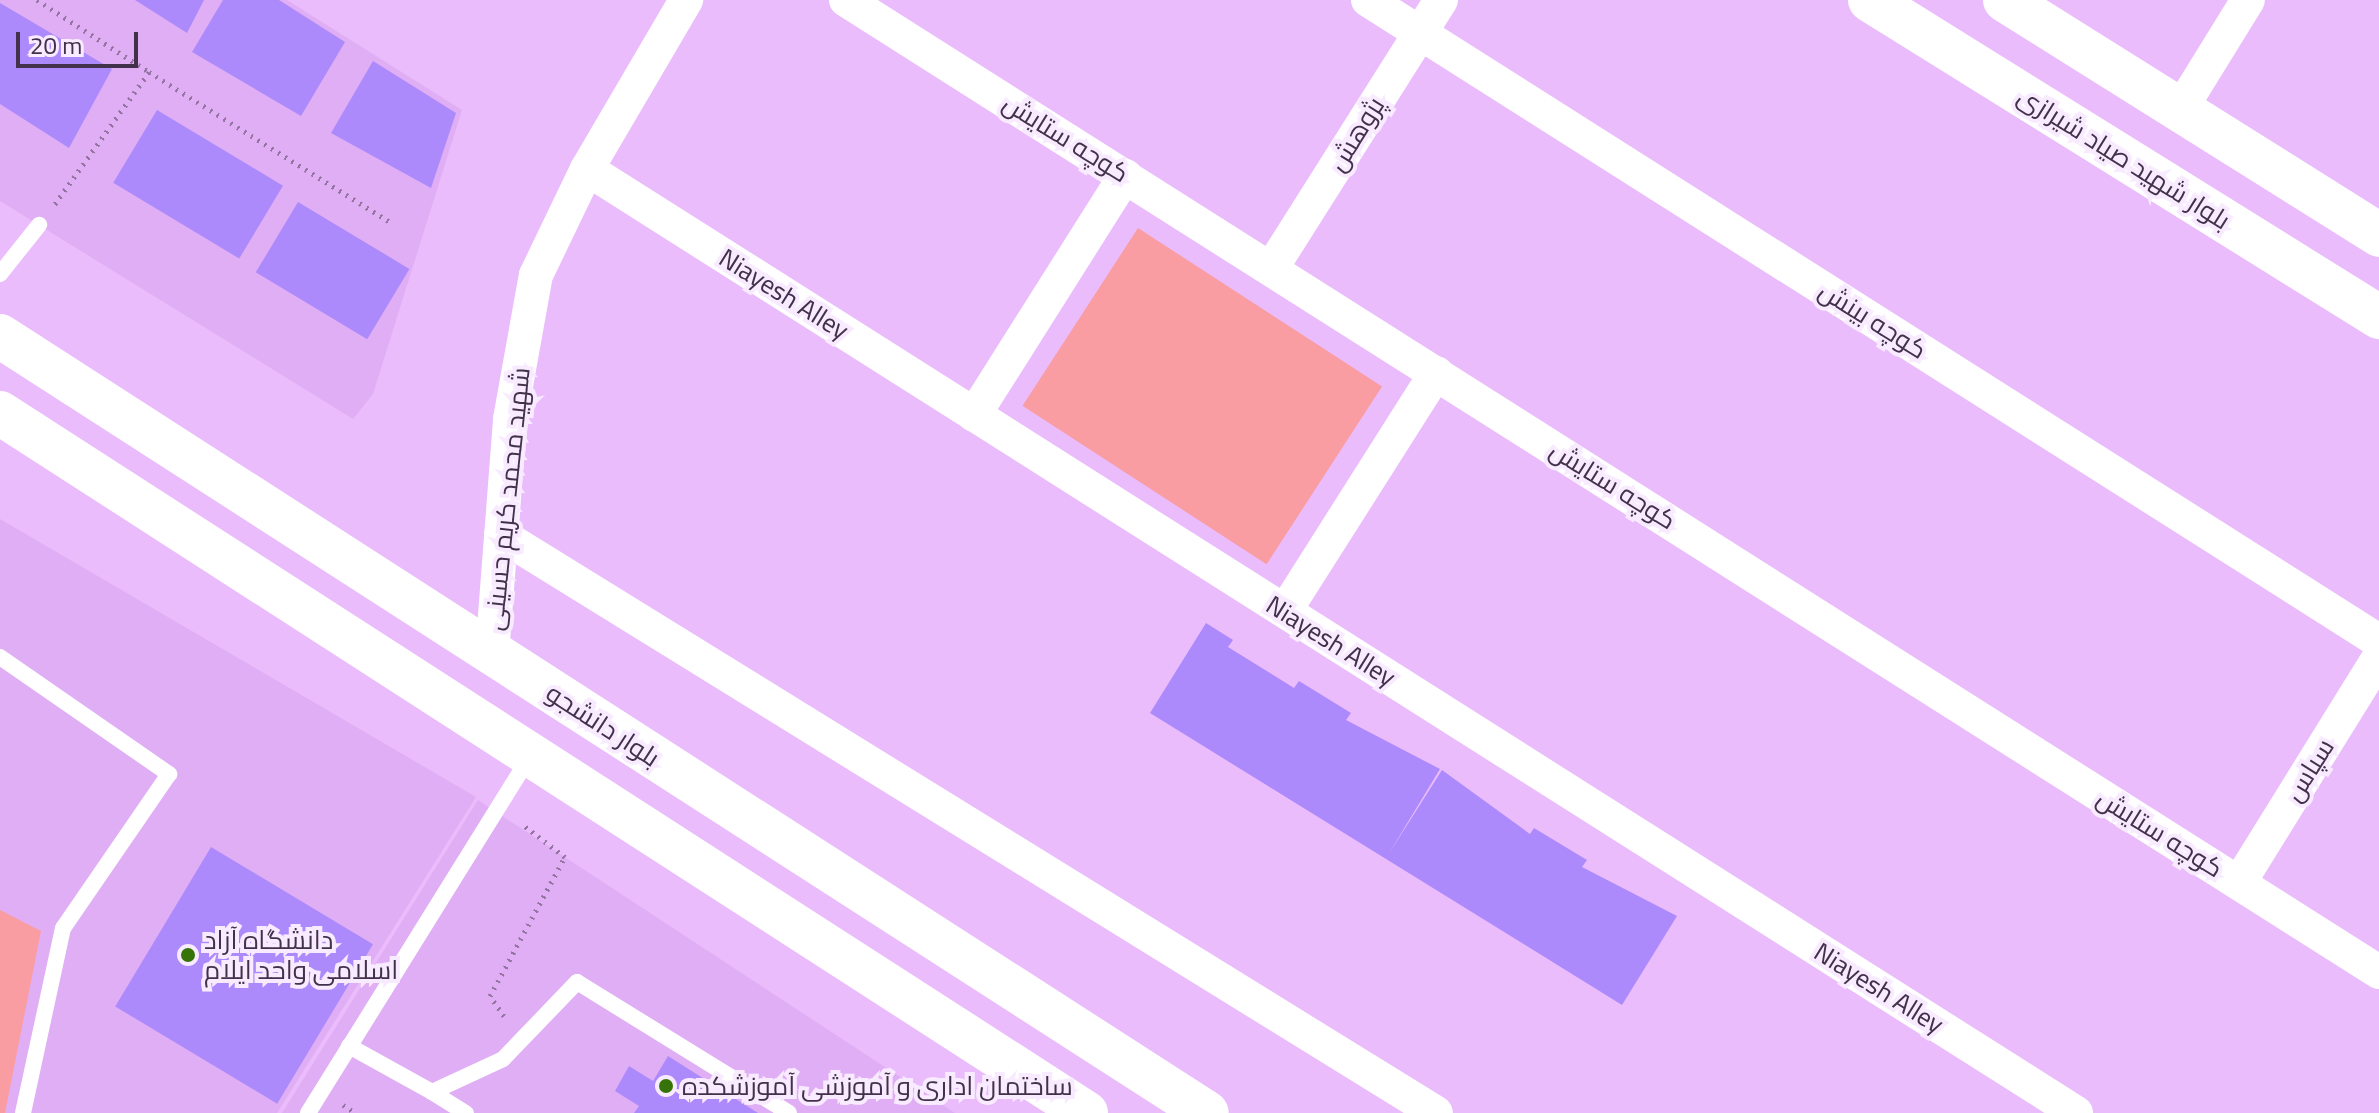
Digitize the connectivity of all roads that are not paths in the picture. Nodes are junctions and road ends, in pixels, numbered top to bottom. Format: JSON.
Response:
{"nodes":[{"id":1,"x":686,"y":0,"type":"edge"},
{"id":2,"x":846,"y":0,"type":"edge"},
{"id":3,"x":1368,"y":0,"type":"edge"},
{"id":4,"x":1441,"y":0,"type":"edge"},
{"id":5,"x":1870,"y":0,"type":"edge"},
{"id":6,"x":2005,"y":0,"type":"edge"},
{"id":7,"x":2248,"y":0,"type":"edge"},
{"id":8,"x":1420,"y":33,"type":"junction"},
{"id":9,"x":2180,"y":110,"type":"junction"},
{"id":10,"x":587,"y":169,"type":"junction"},
{"id":11,"x":1125,"y":176,"type":"junction"},
{"id":12,"x":39,"y":225,"type":"road end"},
{"id":13,"x":2379,"y":235,"type":"edge"},
{"id":14,"x":1271,"y":269,"type":"junction"},
{"id":15,"x":0,"y":274,"type":"edge"},
{"id":16,"x":2379,"y":317,"type":"edge"},
{"id":17,"x":0,"y":336,"type":"edge"},
{"id":18,"x":1436,"y":373,"type":"junction"},
{"id":19,"x":0,"y":413,"type":"edge"},
{"id":20,"x":974,"y":415,"type":"junction"},
{"id":21,"x":501,"y":535,"type":"junction"},
{"id":22,"x":1285,"y":611,"type":"junction"},
{"id":23,"x":2379,"y":641,"type":"edge"},
{"id":24,"x":492,"y":654,"type":"junction"},
{"id":25,"x":0,"y":657,"type":"edge"},
{"id":26,"x":2379,"y":657,"type":"edge"},
{"id":27,"x":530,"y":755,"type":"junction"},
{"id":28,"x":2239,"y":883,"type":"junction"},
{"id":29,"x":2379,"y":972,"type":"edge"},
{"id":30,"x":349,"y":1046,"type":"junction"},
{"id":31,"x":432,"y":1092,"type":"junction"},
{"id":32,"x":2073,"y":1112,"type":"edge"},
{"id":33,"x":23,"y":1113,"type":"edge"},
{"id":34,"x":308,"y":1113,"type":"edge"},
{"id":35,"x":466,"y":1113,"type":"edge"},
{"id":36,"x":789,"y":1113,"type":"edge"},
{"id":37,"x":1086,"y":1113,"type":"edge"},
{"id":38,"x":1207,"y":1113,"type":"edge"},
{"id":39,"x":1436,"y":1113,"type":"edge"}],
"edges":[{"from":1,"to":10,"type":"street","name":"شهید محمد‌ کریم حسینی"},
{"from":2,"to":11,"type":"street","name":"کوچه ستایش"},
{"from":3,"to":8,"type":"street","name":"کوچه بینش"},
{"from":4,"to":8,"type":"street","name":"پژوهش"},
{"from":5,"to":16,"type":"main road","name":"بلوار شهید صیاد شیرازی"},
{"from":6,"to":9,"type":"main road"},
{"from":7,"to":9,"type":"street"},
{"from":8,"to":14,"type":"street","name":"پژوهش"},
{"from":8,"to":23,"type":"street","name":"کوچه بینش"},
{"from":9,"to":13,"type":"main road"},
{"from":10,"to":20,"type":"street","name":"Niayesh Alley"},
{"from":10,"to":21,"type":"street","name":"شهید محمد‌ کریم حسینی"},
{"from":11,"to":14,"type":"street","name":"کوچه ستایش"},
{"from":11,"to":20,"type":"street"},
{"from":12,"to":15,"type":"lane"},
{"from":14,"to":18,"type":"street","name":"کوچه ستایش"},
{"from":17,"to":24,"type":"main road","name":"بلوار دانشجو"},
{"from":18,"to":22,"type":"street"},
{"from":18,"to":28,"type":"street","name":"کوچه ستایش"},
{"from":19,"to":27,"type":"main road"},
{"from":20,"to":22,"type":"street","name":"Niayesh Alley"},
{"from":21,"to":24,"type":"street","name":"شهید محمد‌ کریم حسینی"},
{"from":21,"to":39,"type":"street"},
{"from":22,"to":32,"type":"street","name":"Niayesh Alley"},
{"from":24,"to":38,"type":"main road","name":"بلوار دانشجو"},
{"from":25,"to":33,"type":"lane"},
{"from":26,"to":28,"type":"street","name":"سپاس"},
{"from":27,"to":30,"type":"lane"},
{"from":27,"to":37,"type":"main road"},
{"from":28,"to":29,"type":"street","name":"کوچه ستایش"},
{"from":30,"to":31,"type":"lane"},
{"from":30,"to":34,"type":"lane"},
{"from":31,"to":35,"type":"lane"},
{"from":31,"to":36,"type":"lane"}]}
